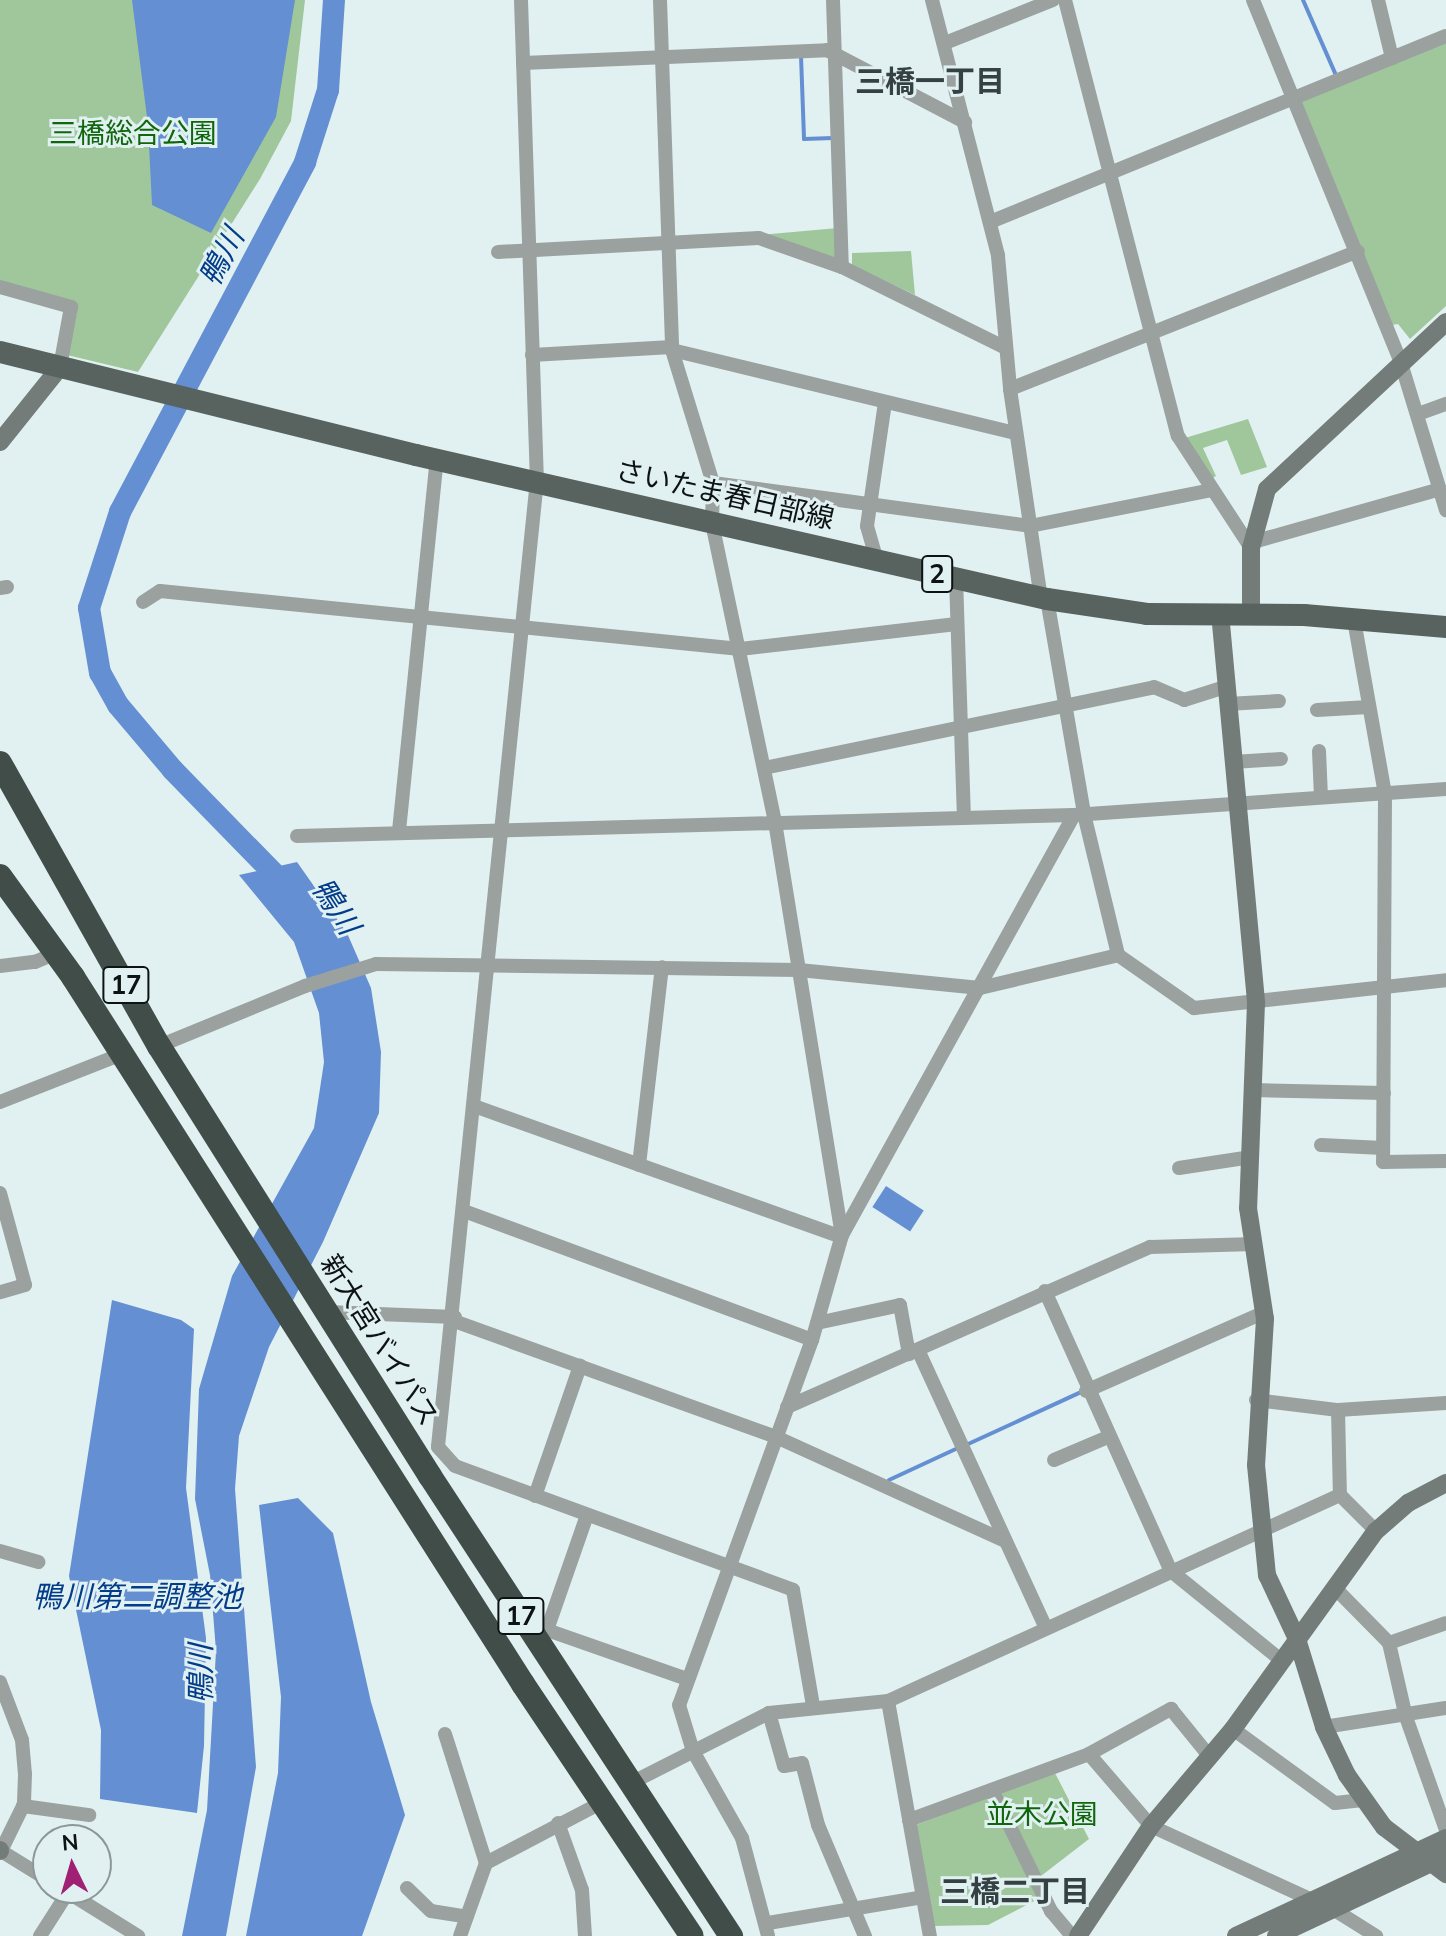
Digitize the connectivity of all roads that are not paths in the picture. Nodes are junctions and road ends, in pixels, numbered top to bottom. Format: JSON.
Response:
{"nodes":[{"id":1,"x":521,"y":0,"type":"edge"},
{"id":2,"x":660,"y":0,"type":"edge"},
{"id":3,"x":833,"y":0,"type":"edge"},
{"id":4,"x":932,"y":0,"type":"edge"},
{"id":5,"x":1053,"y":0,"type":"edge"},
{"id":6,"x":1065,"y":0,"type":"edge"},
{"id":7,"x":1253,"y":0,"type":"edge"},
{"id":8,"x":1378,"y":0,"type":"edge"},
{"id":9,"x":1446,"y":36,"type":"edge"},
{"id":10,"x":945,"y":43,"type":"junction"},
{"id":11,"x":836,"y":54,"type":"junction"},
{"id":12,"x":663,"y":57,"type":"junction"},
{"id":13,"x":1392,"y":58,"type":"junction"},
{"id":14,"x":523,"y":63,"type":"junction"},
{"id":15,"x":1294,"y":97,"type":"junction"},
{"id":16,"x":965,"y":122,"type":"junction"},
{"id":17,"x":1110,"y":172,"type":"junction"},
{"id":18,"x":990,"y":222,"type":"junction"},
{"id":19,"x":672,"y":246,"type":"junction"},
{"id":20,"x":1358,"y":251,"type":"junction"},
{"id":21,"x":498,"y":252,"type":"dead end"},
{"id":22,"x":529,"y":252,"type":"junction"},
{"id":23,"x":842,"y":267,"type":"junction"},
{"id":24,"x":0,"y":287,"type":"edge"},
{"id":25,"x":1446,"y":322,"type":"edge"},
{"id":26,"x":1151,"y":333,"type":"junction"},
{"id":27,"x":1004,"y":347,"type":"junction"},
{"id":28,"x":672,"y":348,"type":"junction"},
{"id":29,"x":0,"y":352,"type":"edge"},
{"id":30,"x":532,"y":355,"type":"junction"},
{"id":31,"x":1401,"y":363,"type":"junction"},
{"id":32,"x":60,"y":367,"type":"junction"},
{"id":33,"x":1010,"y":389,"type":"junction"},
{"id":34,"x":885,"y":402,"type":"junction"},
{"id":35,"x":1446,"y":404,"type":"edge"},
{"id":36,"x":1418,"y":414,"type":"junction"},
{"id":37,"x":6,"y":426,"type":"edge"},
{"id":38,"x":1016,"y":433,"type":"junction"},
{"id":39,"x":0,"y":442,"type":"edge"},
{"id":40,"x":437,"y":460,"type":"junction"},
{"id":41,"x":537,"y":480,"type":"junction"},
{"id":42,"x":713,"y":483,"type":"junction"},
{"id":43,"x":1440,"y":489,"type":"junction"},
{"id":44,"x":1212,"y":490,"type":"junction"},
{"id":45,"x":870,"y":505,"type":"junction"},
{"id":46,"x":1446,"y":510,"type":"edge"},
{"id":47,"x":712,"y":523,"type":"junction"},
{"id":48,"x":1030,"y":526,"type":"junction"},
{"id":49,"x":1252,"y":545,"type":"junction"},
{"id":50,"x":877,"y":561,"type":"junction"},
{"id":51,"x":956,"y":578,"type":"junction"},
{"id":52,"x":1044,"y":598,"type":"junction"},
{"id":53,"x":143,"y":602,"type":"dead end"},
{"id":54,"x":1220,"y":613,"type":"junction"},
{"id":55,"x":1251,"y":613,"type":"junction"},
{"id":56,"x":421,"y":617,"type":"junction"},
{"id":57,"x":1354,"y":620,"type":"junction"},
{"id":58,"x":957,"y":624,"type":"junction"},
{"id":59,"x":521,"y":627,"type":"junction"},
{"id":60,"x":1446,"y":627,"type":"edge"},
{"id":61,"x":740,"y":649,"type":"junction"},
{"id":62,"x":1226,"y":696,"type":"junction"},
{"id":63,"x":1279,"y":701,"type":"dead end"},
{"id":64,"x":1066,"y":707,"type":"junction"},
{"id":65,"x":1369,"y":707,"type":"junction"},
{"id":66,"x":1317,"y":710,"type":"dead end"},
{"id":67,"x":961,"y":729,"type":"junction"},
{"id":68,"x":1319,"y":751,"type":"dead end"},
{"id":69,"x":1281,"y":759,"type":"dead end"},
{"id":70,"x":1233,"y":762,"type":"junction"},
{"id":71,"x":0,"y":763,"type":"edge"},
{"id":72,"x":764,"y":768,"type":"junction"},
{"id":73,"x":1446,"y":789,"type":"edge"},
{"id":74,"x":1385,"y":794,"type":"junction"},
{"id":75,"x":1321,"y":797,"type":"junction"},
{"id":76,"x":1238,"y":803,"type":"junction"},
{"id":77,"x":1079,"y":815,"type":"junction"},
{"id":78,"x":964,"y":818,"type":"junction"},
{"id":79,"x":775,"y":822,"type":"junction"},
{"id":80,"x":499,"y":829,"type":"junction"},
{"id":81,"x":399,"y":831,"type":"junction"},
{"id":82,"x":297,"y":836,"type":"dead end"},
{"id":83,"x":0,"y":876,"type":"edge"},
{"id":84,"x":56,"y":953,"type":"junction"},
{"id":85,"x":1118,"y":955,"type":"junction"},
{"id":86,"x":486,"y":963,"type":"junction"},
{"id":87,"x":0,"y":966,"type":"edge"},
{"id":88,"x":662,"y":967,"type":"junction"},
{"id":89,"x":799,"y":970,"type":"junction"},
{"id":90,"x":1446,"y":980,"type":"edge"},
{"id":91,"x":1384,"y":987,"type":"junction"},
{"id":92,"x":980,"y":988,"type":"junction"},
{"id":93,"x":1256,"y":1003,"type":"junction"},
{"id":94,"x":159,"y":1046,"type":"junction"},
{"id":95,"x":122,"y":1054,"type":"junction"},
{"id":96,"x":1253,"y":1090,"type":"junction"},
{"id":97,"x":1384,"y":1093,"type":"junction"},
{"id":98,"x":0,"y":1102,"type":"edge"},
{"id":99,"x":474,"y":1106,"type":"junction"},
{"id":100,"x":1321,"y":1145,"type":"dead end"},
{"id":101,"x":1383,"y":1148,"type":"junction"},
{"id":102,"x":1251,"y":1157,"type":"junction"},
{"id":103,"x":1446,"y":1161,"type":"edge"},
{"id":104,"x":639,"y":1165,"type":"junction"},
{"id":105,"x":1179,"y":1168,"type":"dead end"},
{"id":106,"x":0,"y":1193,"type":"edge"},
{"id":107,"x":464,"y":1211,"type":"junction"},
{"id":108,"x":841,"y":1237,"type":"junction"},
{"id":109,"x":16,"y":1241,"type":"junction"},
{"id":110,"x":1255,"y":1244,"type":"junction"},
{"id":111,"x":0,"y":1245,"type":"edge"},
{"id":112,"x":1045,"y":1291,"type":"junction"},
{"id":113,"x":0,"y":1292,"type":"edge"},
{"id":114,"x":321,"y":1303,"type":"junction"},
{"id":115,"x":1265,"y":1312,"type":"junction"},
{"id":116,"x":454,"y":1319,"type":"junction"},
{"id":117,"x":817,"y":1323,"type":"junction"},
{"id":118,"x":812,"y":1340,"type":"junction"},
{"id":119,"x":914,"y":1352,"type":"junction"},
{"id":120,"x":580,"y":1366,"type":"junction"},
{"id":121,"x":1086,"y":1391,"type":"junction"},
{"id":122,"x":1256,"y":1400,"type":"junction"},
{"id":123,"x":1446,"y":1403,"type":"edge"},
{"id":124,"x":787,"y":1407,"type":"junction"},
{"id":125,"x":1338,"y":1410,"type":"junction"},
{"id":126,"x":776,"y":1437,"type":"junction"},
{"id":127,"x":1108,"y":1437,"type":"junction"},
{"id":128,"x":1054,"y":1460,"type":"dead end"},
{"id":129,"x":1446,"y":1483,"type":"edge"},
{"id":130,"x":1340,"y":1495,"type":"junction"},
{"id":131,"x":535,"y":1496,"type":"junction"},
{"id":132,"x":587,"y":1515,"type":"junction"},
{"id":133,"x":1260,"y":1530,"type":"junction"},
{"id":134,"x":1376,"y":1531,"type":"junction"},
{"id":135,"x":1005,"y":1541,"type":"junction"},
{"id":136,"x":0,"y":1551,"type":"edge"},
{"id":137,"x":38,"y":1562,"type":"dead end"},
{"id":138,"x":729,"y":1566,"type":"junction"},
{"id":139,"x":1171,"y":1571,"type":"junction"},
{"id":140,"x":1335,"y":1588,"type":"junction"},
{"id":141,"x":1446,"y":1623,"type":"edge"},
{"id":142,"x":1046,"y":1628,"type":"junction"},
{"id":143,"x":540,"y":1632,"type":"junction"},
{"id":144,"x":1297,"y":1639,"type":"junction"},
{"id":145,"x":1389,"y":1643,"type":"junction"},
{"id":146,"x":1282,"y":1661,"type":"junction"},
{"id":147,"x":687,"y":1679,"type":"junction"},
{"id":148,"x":1268,"y":1681,"type":"junction"},
{"id":149,"x":0,"y":1682,"type":"edge"},
{"id":150,"x":1311,"y":1687,"type":"junction"},
{"id":151,"x":888,"y":1701,"type":"junction"},
{"id":152,"x":813,"y":1706,"type":"junction"},
{"id":153,"x":1446,"y":1708,"type":"edge"},
{"id":154,"x":769,"y":1713,"type":"junction"},
{"id":155,"x":1406,"y":1717,"type":"junction"},
{"id":156,"x":1324,"y":1727,"type":"junction"},
{"id":157,"x":1233,"y":1729,"type":"junction"},
{"id":158,"x":445,"y":1734,"type":"dead end"},
{"id":159,"x":693,"y":1751,"type":"junction"},
{"id":160,"x":1089,"y":1754,"type":"junction"},
{"id":161,"x":1210,"y":1757,"type":"junction"},
{"id":162,"x":629,"y":1784,"type":"junction"},
{"id":163,"x":992,"y":1790,"type":"junction"},
{"id":164,"x":1363,"y":1800,"type":"junction"},
{"id":165,"x":23,"y":1806,"type":"junction"},
{"id":166,"x":591,"y":1808,"type":"dead end"},
{"id":167,"x":89,"y":1815,"type":"dead end"},
{"id":168,"x":909,"y":1820,"type":"junction"},
{"id":169,"x":558,"y":1823,"type":"junction"},
{"id":170,"x":1151,"y":1826,"type":"junction"},
{"id":171,"x":1446,"y":1830,"type":"edge"},
{"id":172,"x":1446,"y":1838,"type":"edge"},
{"id":173,"x":0,"y":1851,"type":"edge"},
{"id":174,"x":1413,"y":1851,"type":"junction"},
{"id":175,"x":1438,"y":1859,"type":"edge"},
{"id":176,"x":486,"y":1863,"type":"junction"},
{"id":177,"x":32,"y":1870,"type":"edge"},
{"id":178,"x":1446,"y":1874,"type":"edge"},
{"id":179,"x":407,"y":1888,"type":"dead end"},
{"id":180,"x":923,"y":1897,"type":"junction"},
{"id":181,"x":1312,"y":1900,"type":"junction"},
{"id":182,"x":57,"y":1904,"type":"edge"},
{"id":183,"x":83,"y":1904,"type":"edge"},
{"id":184,"x":853,"y":1909,"type":"junction"},
{"id":185,"x":1333,"y":1909,"type":"junction"},
{"id":186,"x":467,"y":1917,"type":"junction"},
{"id":187,"x":768,"y":1930,"type":"edge"},
{"id":188,"x":122,"y":1932,"type":"edge"},
{"id":189,"x":40,"y":1936,"type":"edge"},
{"id":190,"x":138,"y":1936,"type":"edge"},
{"id":191,"x":460,"y":1936,"type":"edge"},
{"id":192,"x":585,"y":1936,"type":"edge"},
{"id":193,"x":692,"y":1936,"type":"edge"},
{"id":194,"x":731,"y":1936,"type":"edge"},
{"id":195,"x":865,"y":1936,"type":"edge"},
{"id":196,"x":930,"y":1936,"type":"edge"},
{"id":197,"x":1072,"y":1936,"type":"edge"},
{"id":198,"x":1078,"y":1936,"type":"edge"},
{"id":199,"x":1236,"y":1936,"type":"edge"},
{"id":200,"x":1276,"y":1936,"type":"edge"},
{"id":201,"x":1376,"y":1936,"type":"edge"}],
"edges":[{"from":1,"to":14,"type":"street"},
{"from":2,"to":12,"type":"street"},
{"from":3,"to":11,"type":"street"},
{"from":4,"to":10,"type":"street"},
{"from":5,"to":10,"type":"street"},
{"from":6,"to":17,"type":"street"},
{"from":7,"to":15,"type":"street"},
{"from":8,"to":13,"type":"street"},
{"from":9,"to":13,"type":"street"},
{"from":10,"to":16,"type":"street"},
{"from":11,"to":12,"type":"street"},
{"from":11,"to":16,"type":"street"},
{"from":11,"to":23,"type":"street"},
{"from":12,"to":14,"type":"street"},
{"from":12,"to":19,"type":"street"},
{"from":13,"to":15,"type":"street"},
{"from":14,"to":22,"type":"street"},
{"from":15,"to":17,"type":"street"},
{"from":15,"to":20,"type":"street"},
{"from":16,"to":18,"type":"street"},
{"from":17,"to":18,"type":"street"},
{"from":17,"to":26,"type":"street"},
{"from":18,"to":27,"type":"street"},
{"from":19,"to":22,"type":"street"},
{"from":19,"to":23,"type":"street"},
{"from":19,"to":28,"type":"street"},
{"from":20,"to":26,"type":"street"},
{"from":20,"to":31,"type":"street"},
{"from":21,"to":22,"type":"street"},
{"from":22,"to":30,"type":"street"},
{"from":23,"to":27,"type":"street"},
{"from":24,"to":32,"type":"street"},
{"from":25,"to":31,"type":"street"},
{"from":26,"to":33,"type":"street"},
{"from":26,"to":44,"type":"street"},
{"from":27,"to":33,"type":"street"},
{"from":28,"to":30,"type":"street"},
{"from":28,"to":34,"type":"street"},
{"from":28,"to":42,"type":"street"},
{"from":29,"to":32,"type":"main road","name":"さいたま春日部線","number":"2"},
{"from":30,"to":41,"type":"street"},
{"from":31,"to":36,"type":"street"},
{"from":31,"to":49,"type":"street"},
{"from":32,"to":37,"type":"street"},
{"from":32,"to":40,"type":"main road","name":"さいたま春日部線","number":"2"},
{"from":33,"to":38,"type":"street"},
{"from":34,"to":38,"type":"street"},
{"from":34,"to":45,"type":"street"},
{"from":35,"to":36,"type":"street"},
{"from":36,"to":43,"type":"street"},
{"from":37,"to":39,"type":"street"},
{"from":38,"to":48,"type":"street"},
{"from":40,"to":41,"type":"main road","name":"さいたま春日部線","number":"2"},
{"from":40,"to":56,"type":"street"},
{"from":41,"to":47,"type":"main road","name":"さいたま春日部線","number":"2"},
{"from":41,"to":59,"type":"street"},
{"from":42,"to":45,"type":"street"},
{"from":42,"to":47,"type":"street"},
{"from":43,"to":46,"type":"street"},
{"from":43,"to":49,"type":"street"},
{"from":44,"to":48,"type":"street"},
{"from":44,"to":49,"type":"street"},
{"from":45,"to":48,"type":"street"},
{"from":45,"to":50,"type":"street"},
{"from":47,"to":50,"type":"main road","name":"さいたま春日部線","number":"2"},
{"from":47,"to":61,"type":"street"},
{"from":48,"to":52,"type":"street"},
{"from":49,"to":55,"type":"street"},
{"from":50,"to":51,"type":"main road","name":"さいたま春日部線","number":"2"},
{"from":51,"to":52,"type":"main road","name":"さいたま春日部線","number":"2"},
{"from":51,"to":58,"type":"street"},
{"from":52,"to":54,"type":"main road","name":"さいたま春日部線","number":"2"},
{"from":52,"to":64,"type":"street"},
{"from":53,"to":56,"type":"street"},
{"from":54,"to":55,"type":"main road","name":"さいたま春日部線","number":"2"},
{"from":54,"to":62,"type":"street"},
{"from":55,"to":57,"type":"main road","name":"さいたま春日部線","number":"2"},
{"from":56,"to":59,"type":"street"},
{"from":56,"to":81,"type":"street"},
{"from":57,"to":60,"type":"main road","name":"さいたま春日部線","number":"2"},
{"from":57,"to":65,"type":"street"},
{"from":58,"to":61,"type":"street"},
{"from":58,"to":67,"type":"street"},
{"from":59,"to":61,"type":"street"},
{"from":59,"to":80,"type":"street"},
{"from":61,"to":72,"type":"street"},
{"from":62,"to":63,"type":"street"},
{"from":62,"to":64,"type":"street"},
{"from":62,"to":70,"type":"street"},
{"from":64,"to":67,"type":"street"},
{"from":64,"to":77,"type":"street"},
{"from":65,"to":66,"type":"street"},
{"from":65,"to":74,"type":"street"},
{"from":67,"to":72,"type":"street"},
{"from":67,"to":78,"type":"street"},
{"from":68,"to":75,"type":"street"},
{"from":69,"to":70,"type":"street"},
{"from":70,"to":76,"type":"street"},
{"from":71,"to":94,"type":"highway","name":"新大宮バイパス","number":"17"},
{"from":72,"to":79,"type":"street"},
{"from":73,"to":74,"type":"street"},
{"from":74,"to":75,"type":"street"},
{"from":74,"to":91,"type":"street"},
{"from":75,"to":76,"type":"street"},
{"from":76,"to":77,"type":"street"},
{"from":76,"to":93,"type":"street"},
{"from":77,"to":78,"type":"street"},
{"from":77,"to":85,"type":"street"},
{"from":77,"to":92,"type":"street"},
{"from":78,"to":79,"type":"street"},
{"from":79,"to":80,"type":"street"},
{"from":79,"to":89,"type":"street"},
{"from":80,"to":81,"type":"street"},
{"from":80,"to":86,"type":"street"},
{"from":81,"to":82,"type":"street"},
{"from":83,"to":84,"type":"highway","number":"17"},
{"from":84,"to":87,"type":"street"},
{"from":84,"to":95,"type":"highway","number":"17"},
{"from":85,"to":92,"type":"street"},
{"from":85,"to":93,"type":"street"},
{"from":86,"to":88,"type":"street"},
{"from":86,"to":94,"type":"street"},
{"from":86,"to":99,"type":"street"},
{"from":88,"to":89,"type":"street"},
{"from":88,"to":104,"type":"street"},
{"from":89,"to":92,"type":"street"},
{"from":89,"to":108,"type":"street"},
{"from":90,"to":91,"type":"street"},
{"from":91,"to":93,"type":"street"},
{"from":91,"to":97,"type":"street"},
{"from":92,"to":108,"type":"street"},
{"from":93,"to":96,"type":"street"},
{"from":94,"to":114,"type":"highway","name":"新大宮バイパス","number":"17"},
{"from":95,"to":98,"type":"street"},
{"from":95,"to":193,"type":"highway","number":"17"},
{"from":96,"to":97,"type":"street"},
{"from":96,"to":102,"type":"street"},
{"from":97,"to":101,"type":"street"},
{"from":99,"to":104,"type":"street"},
{"from":99,"to":107,"type":"street"},
{"from":100,"to":101,"type":"street"},
{"from":101,"to":103,"type":"street"},
{"from":102,"to":105,"type":"street"},
{"from":102,"to":110,"type":"street"},
{"from":104,"to":108,"type":"street"},
{"from":106,"to":109,"type":"street"},
{"from":107,"to":116,"type":"street"},
{"from":107,"to":118,"type":"street"},
{"from":108,"to":117,"type":"street"},
{"from":109,"to":111,"type":"street"},
{"from":109,"to":113,"type":"street"},
{"from":110,"to":112,"type":"street"},
{"from":110,"to":115,"type":"street"},
{"from":112,"to":119,"type":"street"},
{"from":112,"to":121,"type":"street"},
{"from":114,"to":116,"type":"street"},
{"from":114,"to":143,"type":"highway","name":"新大宮バイパス","number":"17"},
{"from":115,"to":121,"type":"street"},
{"from":115,"to":122,"type":"street"},
{"from":116,"to":120,"type":"street"},
{"from":116,"to":131,"type":"street"},
{"from":117,"to":118,"type":"street"},
{"from":117,"to":119,"type":"street"},
{"from":118,"to":124,"type":"street"},
{"from":119,"to":124,"type":"street"},
{"from":119,"to":135,"type":"street"},
{"from":120,"to":126,"type":"street"},
{"from":120,"to":131,"type":"street"},
{"from":121,"to":127,"type":"street"},
{"from":122,"to":125,"type":"street"},
{"from":122,"to":133,"type":"street"},
{"from":123,"to":125,"type":"street"},
{"from":124,"to":126,"type":"street"},
{"from":125,"to":130,"type":"street"},
{"from":126,"to":135,"type":"street"},
{"from":126,"to":138,"type":"street"},
{"from":127,"to":128,"type":"street"},
{"from":127,"to":139,"type":"street"},
{"from":129,"to":134,"type":"street"},
{"from":130,"to":133,"type":"street"},
{"from":130,"to":134,"type":"street"},
{"from":131,"to":132,"type":"street"},
{"from":132,"to":138,"type":"street"},
{"from":132,"to":143,"type":"street"},
{"from":133,"to":139,"type":"street"},
{"from":133,"to":144,"type":"street"},
{"from":134,"to":140,"type":"street"},
{"from":135,"to":142,"type":"street"},
{"from":136,"to":137,"type":"street"},
{"from":138,"to":147,"type":"street"},
{"from":138,"to":152,"type":"street"},
{"from":139,"to":142,"type":"street"},
{"from":139,"to":146,"type":"street"},
{"from":140,"to":144,"type":"street"},
{"from":140,"to":145,"type":"street"},
{"from":141,"to":145,"type":"street"},
{"from":142,"to":151,"type":"street"},
{"from":143,"to":147,"type":"street"},
{"from":143,"to":162,"type":"highway","name":"新大宮バイパス","number":"17"},
{"from":144,"to":146,"type":"street"},
{"from":144,"to":150,"type":"street"},
{"from":145,"to":155,"type":"street"},
{"from":146,"to":148,"type":"street"},
{"from":147,"to":159,"type":"street"},
{"from":148,"to":150,"type":"street"},
{"from":148,"to":157,"type":"street"},
{"from":149,"to":165,"type":"street"},
{"from":150,"to":156,"type":"street"},
{"from":151,"to":152,"type":"street"},
{"from":151,"to":168,"type":"street"},
{"from":152,"to":154,"type":"street"},
{"from":153,"to":155,"type":"street"},
{"from":154,"to":159,"type":"street"},
{"from":154,"to":184,"type":"street"},
{"from":155,"to":156,"type":"street"},
{"from":155,"to":171,"type":"street"},
{"from":156,"to":164,"type":"street"},
{"from":157,"to":161,"type":"street"},
{"from":157,"to":164,"type":"street"},
{"from":158,"to":176,"type":"street"},
{"from":159,"to":162,"type":"street"},
{"from":159,"to":187,"type":"street"},
{"from":160,"to":161,"type":"street"},
{"from":160,"to":163,"type":"street"},
{"from":160,"to":170,"type":"street"},
{"from":161,"to":170,"type":"street"},
{"from":162,"to":194,"type":"highway","name":"新大宮バイパス","number":"17"},
{"from":163,"to":168,"type":"street"},
{"from":163,"to":197,"type":"street"},
{"from":164,"to":174,"type":"street"},
{"from":165,"to":167,"type":"street"},
{"from":165,"to":173,"type":"street"},
{"from":166,"to":169,"type":"street"},
{"from":168,"to":180,"type":"street"},
{"from":169,"to":176,"type":"street"},
{"from":169,"to":192,"type":"street"},
{"from":170,"to":181,"type":"street"},
{"from":170,"to":198,"type":"street"},
{"from":172,"to":174,"type":"street"},
{"from":173,"to":177,"type":"street"},
{"from":174,"to":175,"type":"street"},
{"from":174,"to":181,"type":"street"},
{"from":175,"to":178,"type":"street"},
{"from":175,"to":185,"type":"street"},
{"from":176,"to":186,"type":"street"},
{"from":179,"to":186,"type":"street"},
{"from":180,"to":184,"type":"street"},
{"from":180,"to":196,"type":"street"},
{"from":181,"to":199,"type":"street"},
{"from":182,"to":189,"type":"street"},
{"from":183,"to":188,"type":"street"},
{"from":184,"to":187,"type":"street"},
{"from":184,"to":195,"type":"street"},
{"from":185,"to":200,"type":"street"},
{"from":185,"to":201,"type":"street"},
{"from":186,"to":191,"type":"street"},
{"from":188,"to":190,"type":"street"}]}
